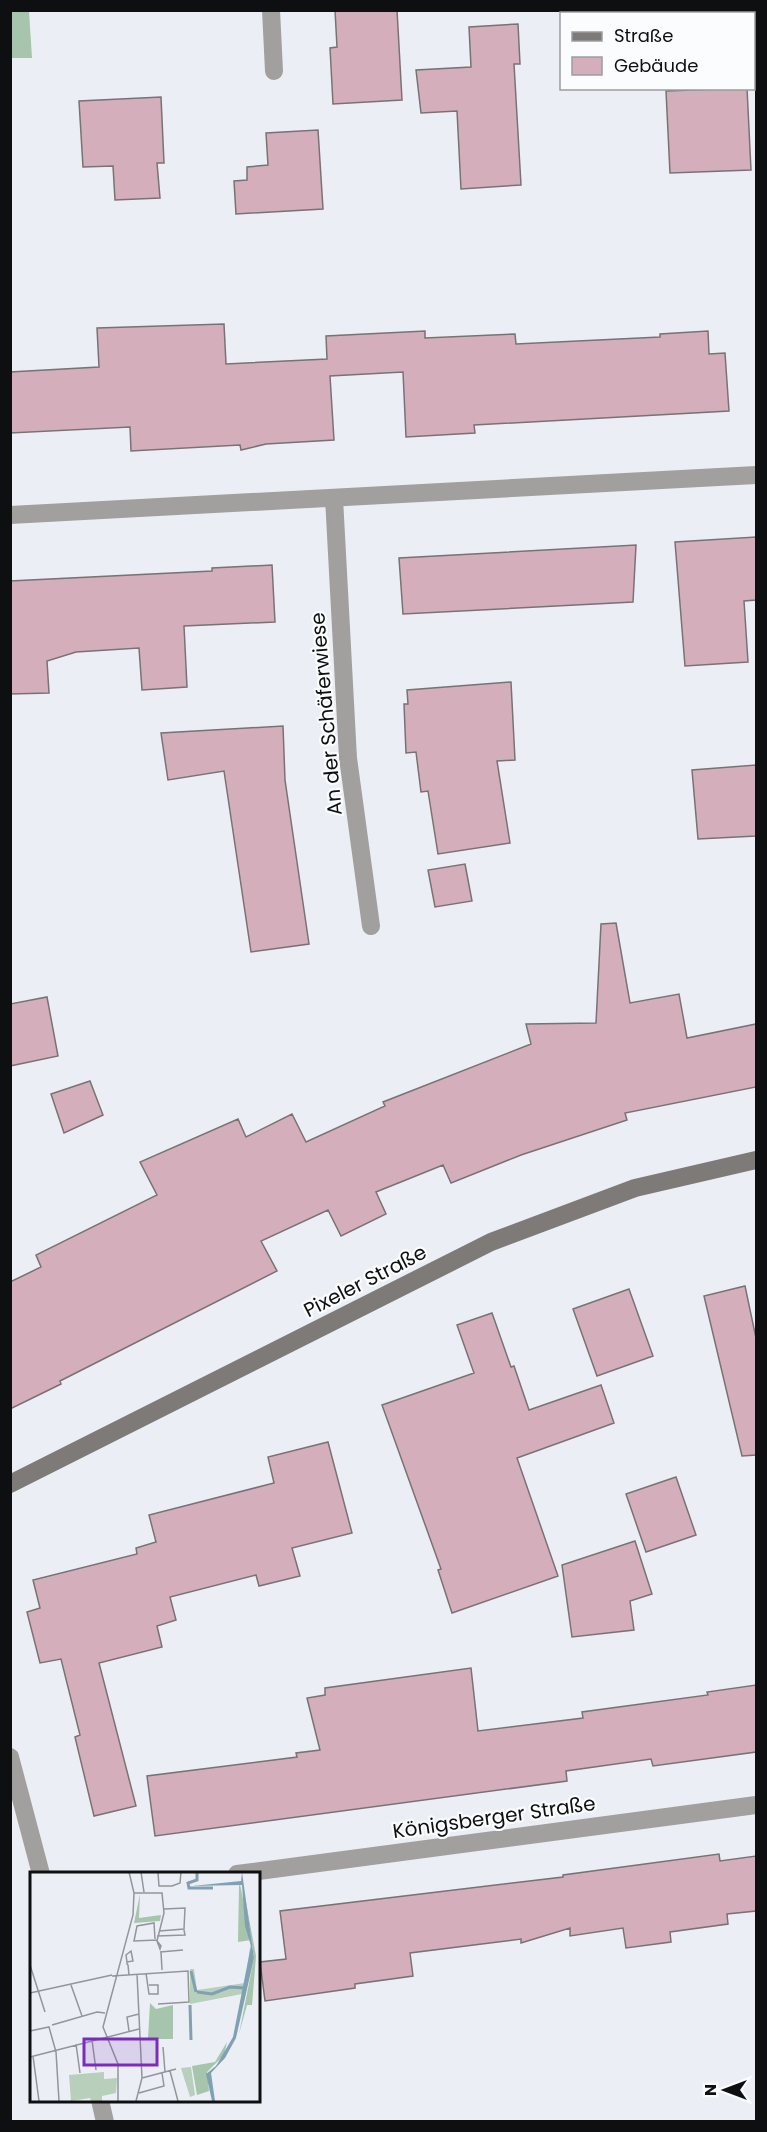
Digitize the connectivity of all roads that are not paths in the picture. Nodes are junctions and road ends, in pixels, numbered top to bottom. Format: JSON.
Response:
{"nodes":[{"id":1,"x":271,"y":10,"type":"edge"},
{"id":2,"x":274,"y":71,"type":"dead end"},
{"id":3,"x":756,"y":476,"type":"edge"},
{"id":4,"x":334,"y":498,"type":"junction"},
{"id":5,"x":10,"y":516,"type":"edge"},
{"id":6,"x":371,"y":926,"type":"dead end"},
{"id":7,"x":756,"y":1160,"type":"edge"},
{"id":8,"x":10,"y":1484,"type":"edge"},
{"id":9,"x":10,"y":1757,"type":"edge"},
{"id":10,"x":756,"y":1805,"type":"edge"},
{"id":11,"x":40,"y":1872,"type":"edge"},
{"id":12,"x":252,"y":1872,"type":"edge"},
{"id":13,"x":100,"y":2102,"type":"edge"},
{"id":14,"x":105,"y":2121,"type":"edge"}],
"edges":[{"from":1,"to":2,"type":"street"},
{"from":3,"to":4,"type":"street"},
{"from":4,"to":5,"type":"street"},
{"from":4,"to":6,"type":"street","name":"An der Schäferwiese"},
{"from":7,"to":8,"type":"main road","name":"Pixeler Straße"},
{"from":9,"to":11,"type":"street"},
{"from":10,"to":12,"type":"street","name":"Königsberger Straße"},
{"from":13,"to":14,"type":"street"}]}
